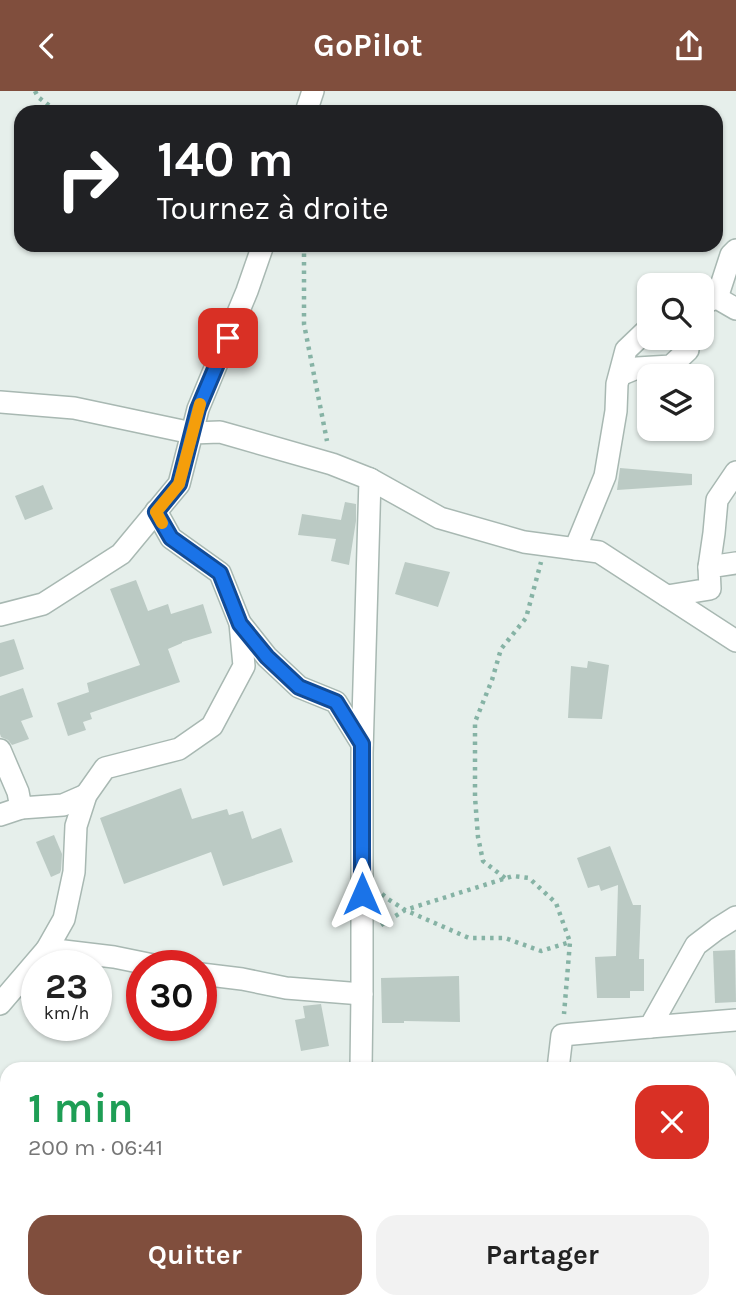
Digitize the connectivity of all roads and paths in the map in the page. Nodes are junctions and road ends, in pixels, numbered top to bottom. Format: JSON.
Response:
{"nodes":[{"id":1,"x":35,"y":91,"type":"edge"},
{"id":2,"x":49,"y":105,"type":"edge"},
{"id":3,"x":736,"y":250,"type":"edge"},
{"id":4,"x":261,"y":252,"type":"edge"},
{"id":5,"x":304,"y":252,"type":"edge"},
{"id":6,"x":718,"y":303,"type":"edge"},
{"id":7,"x":637,"y":339,"type":"edge"},
{"id":8,"x":688,"y":350,"type":"dead end"},
{"id":9,"x":620,"y":375,"type":"junction"},
{"id":10,"x":0,"y":402,"type":"edge"},
{"id":11,"x":192,"y":433,"type":"junction"},
{"id":12,"x":332,"y":464,"type":"junction"},
{"id":13,"x":736,"y":473,"type":"edge"},
{"id":14,"x":370,"y":479,"type":"junction"},
{"id":15,"x":156,"y":512,"type":"junction"},
{"id":16,"x":546,"y":545,"type":"junction"},
{"id":17,"x":575,"y":549,"type":"junction"},
{"id":18,"x":736,"y":563,"type":"edge"},
{"id":19,"x":709,"y":567,"type":"junction"},
{"id":20,"x":667,"y":596,"type":"junction"},
{"id":21,"x":0,"y":615,"type":"edge"},
{"id":22,"x":240,"y":624,"type":"junction"},
{"id":23,"x":736,"y":641,"type":"edge"},
{"id":24,"x":362,"y":744,"type":"junction"},
{"id":25,"x":0,"y":750,"type":"edge"},
{"id":26,"x":86,"y":795,"type":"junction"},
{"id":27,"x":63,"y":806,"type":"junction"},
{"id":28,"x":21,"y":808,"type":"junction"},
{"id":29,"x":0,"y":815,"type":"edge"},
{"id":30,"x":76,"y":826,"type":"junction"},
{"id":31,"x":362,"y":873,"type":"junction"},
{"id":32,"x":505,"y":878,"type":"junction"},
{"id":33,"x":405,"y":910,"type":"junction"},
{"id":34,"x":736,"y":917,"type":"edge"},
{"id":35,"x":362,"y":936,"type":"junction"},
{"id":36,"x":570,"y":942,"type":"junction"},
{"id":37,"x":47,"y":949,"type":"junction"},
{"id":38,"x":126,"y":959,"type":"edge"},
{"id":39,"x":217,"y":976,"type":"edge"},
{"id":40,"x":362,"y":993,"type":"junction"},
{"id":41,"x":0,"y":1004,"type":"edge"},
{"id":42,"x":736,"y":1020,"type":"edge"},
{"id":43,"x":650,"y":1027,"type":"junction"},
{"id":44,"x":562,"y":1035,"type":"junction"},
{"id":45,"x":361,"y":1062,"type":"edge"},
{"id":46,"x":559,"y":1062,"type":"edge"}],
"edges":[{"from":1,"to":2,"type":"path"},
{"from":3,"to":6,"type":"street"},
{"from":4,"to":11,"type":"street"},
{"from":5,"to":12,"type":"path"},
{"from":7,"to":9,"type":"street"},
{"from":8,"to":9,"type":"street"},
{"from":9,"to":17,"type":"street"},
{"from":10,"to":11,"type":"street"},
{"from":11,"to":12,"type":"street"},
{"from":11,"to":15,"type":"street"},
{"from":12,"to":14,"type":"street"},
{"from":13,"to":19,"type":"street"},
{"from":14,"to":16,"type":"street"},
{"from":14,"to":24,"type":"street"},
{"from":15,"to":21,"type":"street"},
{"from":15,"to":22,"type":"street"},
{"from":16,"to":17,"type":"street"},
{"from":16,"to":32,"type":"path"},
{"from":17,"to":20,"type":"street"},
{"from":18,"to":19,"type":"street"},
{"from":19,"to":20,"type":"street"},
{"from":20,"to":23,"type":"street"},
{"from":22,"to":24,"type":"street"},
{"from":22,"to":26,"type":"street"},
{"from":24,"to":31,"type":"street"},
{"from":25,"to":28,"type":"street"},
{"from":26,"to":27,"type":"street"},
{"from":26,"to":30,"type":"street"},
{"from":27,"to":28,"type":"street"},
{"from":27,"to":30,"type":"street"},
{"from":28,"to":29,"type":"street"},
{"from":30,"to":37,"type":"street"},
{"from":31,"to":33,"type":"path"},
{"from":31,"to":35,"type":"street"},
{"from":32,"to":33,"type":"path"},
{"from":32,"to":36,"type":"path"},
{"from":33,"to":35,"type":"path"},
{"from":33,"to":36,"type":"path"},
{"from":34,"to":43,"type":"street"},
{"from":35,"to":40,"type":"street"},
{"from":36,"to":44,"type":"path"},
{"from":37,"to":38,"type":"street"},
{"from":37,"to":41,"type":"street"},
{"from":39,"to":40,"type":"street"},
{"from":40,"to":45,"type":"street"},
{"from":42,"to":43,"type":"street"},
{"from":43,"to":44,"type":"street"},
{"from":44,"to":46,"type":"street"}]}
